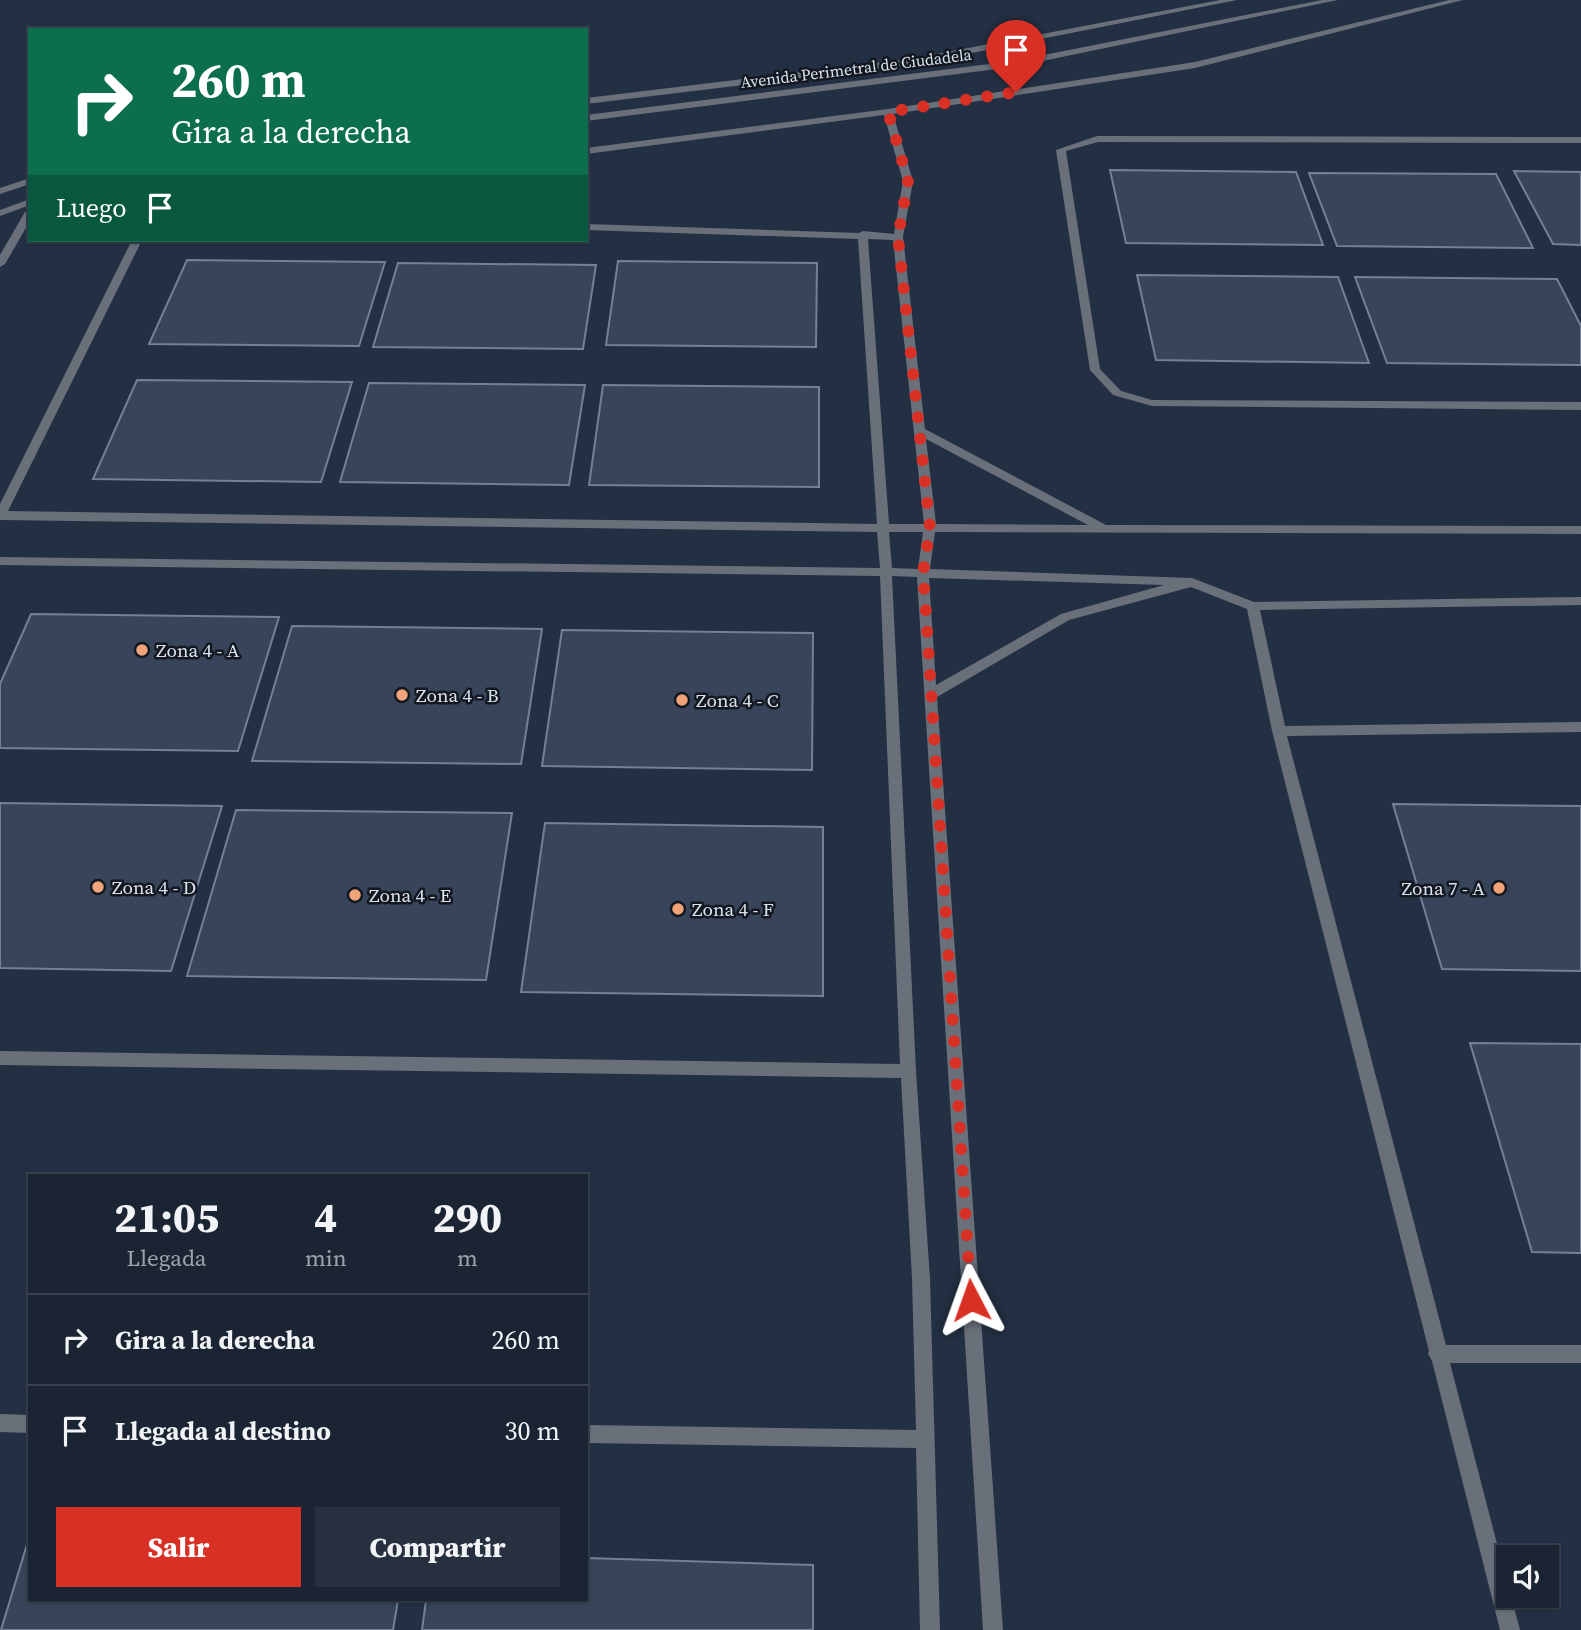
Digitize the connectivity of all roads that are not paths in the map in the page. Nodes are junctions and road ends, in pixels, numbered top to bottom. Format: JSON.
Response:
{"nodes":[{"id":1,"x":1233,"y":0,"type":"edge"},
{"id":2,"x":1334,"y":0,"type":"edge"},
{"id":3,"x":1459,"y":0,"type":"edge"},
{"id":4,"x":588,"y":101,"type":"edge"},
{"id":5,"x":888,"y":112,"type":"junction"},
{"id":6,"x":588,"y":118,"type":"edge"},
{"id":7,"x":1581,"y":140,"type":"edge"},
{"id":8,"x":588,"y":151,"type":"edge"},
{"id":9,"x":28,"y":182,"type":"edge"},
{"id":10,"x":0,"y":191,"type":"edge"},
{"id":11,"x":28,"y":203,"type":"edge"},
{"id":12,"x":0,"y":213,"type":"edge"},
{"id":13,"x":28,"y":215,"type":"edge"},
{"id":14,"x":588,"y":227,"type":"edge"},
{"id":15,"x":863,"y":234,"type":"junction"},
{"id":16,"x":898,"y":237,"type":"junction"},
{"id":17,"x":136,"y":242,"type":"edge"},
{"id":18,"x":0,"y":264,"type":"edge"},
{"id":19,"x":1581,"y":406,"type":"edge"},
{"id":20,"x":920,"y":431,"type":"junction"},
{"id":21,"x":0,"y":515,"type":"edge"},
{"id":22,"x":1104,"y":527,"type":"junction"},
{"id":23,"x":883,"y":528,"type":"junction"},
{"id":24,"x":930,"y":528,"type":"junction"},
{"id":25,"x":1581,"y":530,"type":"edge"},
{"id":26,"x":0,"y":561,"type":"edge"},
{"id":27,"x":886,"y":572,"type":"junction"},
{"id":28,"x":923,"y":573,"type":"junction"},
{"id":29,"x":1192,"y":582,"type":"junction"},
{"id":30,"x":1581,"y":601,"type":"edge"},
{"id":31,"x":1253,"y":606,"type":"junction"},
{"id":32,"x":930,"y":695,"type":"junction"},
{"id":33,"x":1581,"y":727,"type":"edge"},
{"id":34,"x":1279,"y":731,"type":"junction"},
{"id":35,"x":0,"y":1058,"type":"edge"},
{"id":36,"x":908,"y":1070,"type":"junction"},
{"id":37,"x":1437,"y":1354,"type":"junction"},
{"id":38,"x":1581,"y":1354,"type":"edge"},
{"id":39,"x":0,"y":1423,"type":"edge"},
{"id":40,"x":28,"y":1424,"type":"edge"},
{"id":41,"x":588,"y":1434,"type":"edge"},
{"id":42,"x":924,"y":1440,"type":"junction"},
{"id":43,"x":930,"y":1630,"type":"edge"},
{"id":44,"x":993,"y":1630,"type":"edge"},
{"id":45,"x":1510,"y":1630,"type":"edge"}],
"edges":[{"from":1,"to":4,"type":"street","name":"Avenida Perimetral de Ciudadela"},
{"from":2,"to":6,"type":"street","name":"Avenida Perimetral de Ciudadela"},
{"from":3,"to":5,"type":"street"},
{"from":5,"to":8,"type":"street"},
{"from":5,"to":16,"type":"street"},
{"from":7,"to":19,"type":"street"},
{"from":9,"to":10,"type":"street"},
{"from":11,"to":12,"type":"street"},
{"from":13,"to":18,"type":"street"},
{"from":14,"to":15,"type":"street"},
{"from":15,"to":16,"type":"street"},
{"from":15,"to":23,"type":"street"},
{"from":16,"to":20,"type":"street"},
{"from":17,"to":21,"type":"street"},
{"from":20,"to":22,"type":"street"},
{"from":20,"to":24,"type":"street"},
{"from":21,"to":23,"type":"street"},
{"from":22,"to":24,"type":"street"},
{"from":22,"to":25,"type":"street"},
{"from":23,"to":24,"type":"street"},
{"from":23,"to":27,"type":"street"},
{"from":24,"to":28,"type":"street"},
{"from":26,"to":27,"type":"street"},
{"from":27,"to":28,"type":"street"},
{"from":27,"to":36,"type":"street"},
{"from":28,"to":29,"type":"street"},
{"from":28,"to":32,"type":"street"},
{"from":29,"to":31,"type":"street"},
{"from":29,"to":32,"type":"street"},
{"from":30,"to":31,"type":"street"},
{"from":31,"to":34,"type":"street"},
{"from":32,"to":44,"type":"street"},
{"from":33,"to":34,"type":"street"},
{"from":34,"to":37,"type":"street"},
{"from":35,"to":36,"type":"street"},
{"from":36,"to":42,"type":"street"},
{"from":37,"to":38,"type":"street"},
{"from":37,"to":45,"type":"street"},
{"from":39,"to":40,"type":"street"},
{"from":41,"to":42,"type":"street"},
{"from":42,"to":43,"type":"street"}]}
